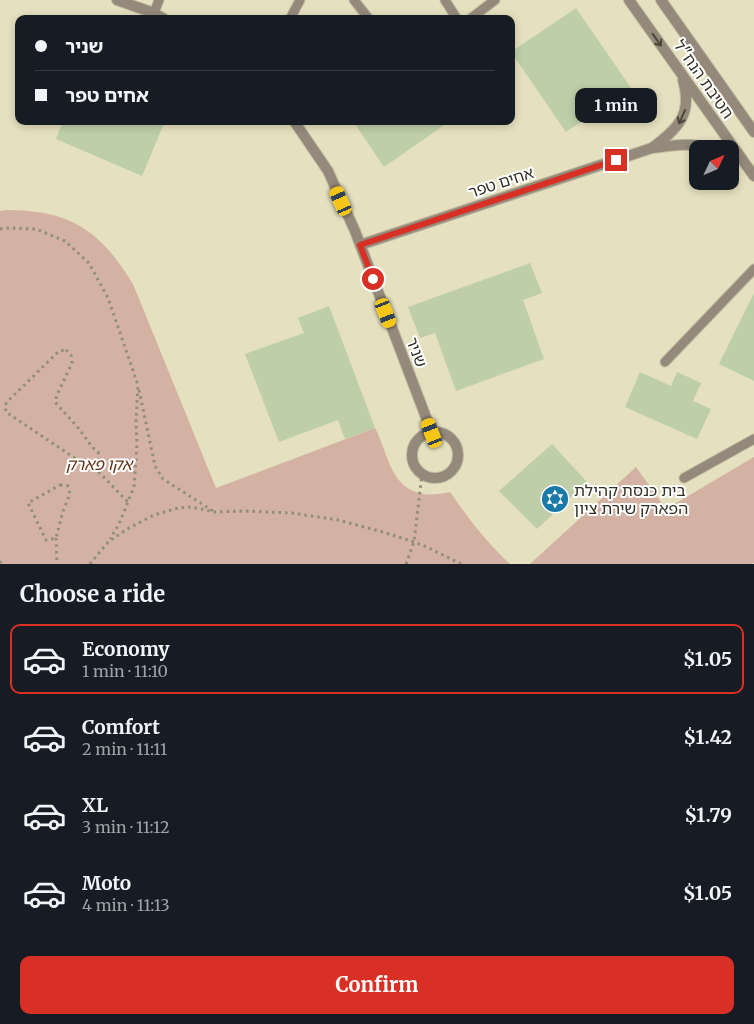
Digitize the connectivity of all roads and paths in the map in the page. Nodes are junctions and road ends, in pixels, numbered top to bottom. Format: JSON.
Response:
{"nodes":[{"id":1,"x":117,"y":0,"type":"edge"},
{"id":2,"x":159,"y":0,"type":"edge"},
{"id":3,"x":300,"y":0,"type":"edge"},
{"id":4,"x":354,"y":0,"type":"edge"},
{"id":5,"x":445,"y":0,"type":"edge"},
{"id":6,"x":496,"y":0,"type":"edge"},
{"id":7,"x":629,"y":0,"type":"edge"},
{"id":8,"x":664,"y":1,"type":"edge"},
{"id":9,"x":154,"y":13,"type":"junction"},
{"id":10,"x":157,"y":15,"type":"edge"},
{"id":11,"x":292,"y":15,"type":"edge"},
{"id":12,"x":366,"y":15,"type":"edge"},
{"id":13,"x":454,"y":15,"type":"edge"},
{"id":14,"x":475,"y":15,"type":"edge"},
{"id":15,"x":682,"y":74,"type":"junction"},
{"id":16,"x":297,"y":125,"type":"edge"},
{"id":17,"x":754,"y":132,"type":"edge"},
{"id":18,"x":689,"y":145,"type":"edge"},
{"id":19,"x":652,"y":148,"type":"junction"},
{"id":20,"x":739,"y":164,"type":"edge"},
{"id":21,"x":752,"y":174,"type":"edge"},
{"id":22,"x":0,"y":229,"type":"edge"},
{"id":23,"x":360,"y":245,"type":"junction"},
{"id":24,"x":754,"y":270,"type":"edge"},
{"id":25,"x":664,"y":362,"type":"dead end"},
{"id":26,"x":138,"y":385,"type":"junction"},
{"id":27,"x":432,"y":433,"type":"junction"},
{"id":28,"x":754,"y":438,"type":"edge"},
{"id":29,"x":94,"y":467,"type":"junction"},
{"id":30,"x":422,"y":474,"type":"junction"},
{"id":31,"x":684,"y":478,"type":"dead end"},
{"id":32,"x":128,"y":502,"type":"junction"},
{"id":33,"x":215,"y":512,"type":"junction"},
{"id":34,"x":56,"y":538,"type":"junction"},
{"id":35,"x":109,"y":542,"type":"junction"},
{"id":36,"x":414,"y":542,"type":"junction"},
{"id":37,"x":57,"y":564,"type":"edge"},
{"id":38,"x":90,"y":564,"type":"edge"},
{"id":39,"x":406,"y":564,"type":"edge"},
{"id":40,"x":461,"y":564,"type":"edge"}],
"edges":[{"from":1,"to":9,"type":"street"},
{"from":2,"to":9,"type":"lane"},
{"from":3,"to":11,"type":"lane"},
{"from":4,"to":12,"type":"lane"},
{"from":5,"to":13,"type":"lane"},
{"from":6,"to":14,"type":"lane"},
{"from":7,"to":15,"type":"street","name":"חטיבת הנח\"ל","one_way":true},
{"from":8,"to":17,"type":"street","name":"חטיבת הנח\"ל"},
{"from":9,"to":10,"type":"street"},
{"from":15,"to":19,"type":"street","one_way":true},
{"from":15,"to":21,"type":"street","name":"חטיבת הנח\"ל"},
{"from":16,"to":23,"type":"street","name":"שניר"},
{"from":18,"to":19,"type":"street"},
{"from":19,"to":23,"type":"street","name":"אחים טפר"},
{"from":20,"to":21,"type":"street"},
{"from":22,"to":26,"type":"path"},
{"from":23,"to":27,"type":"street","name":"שניר"},
{"from":24,"to":25,"type":"lane"},
{"from":26,"to":32,"type":"path"},
{"from":26,"to":33,"type":"path"},
{"from":27,"to":30,"type":"street"},
{"from":27,"to":30,"type":"street"},
{"from":28,"to":31,"type":"lane"},
{"from":29,"to":29,"type":"path"},
{"from":29,"to":32,"type":"path"},
{"from":30,"to":36,"type":"path"},
{"from":32,"to":35,"type":"path"},
{"from":33,"to":35,"type":"path"},
{"from":33,"to":36,"type":"path"},
{"from":34,"to":34,"type":"path"},
{"from":34,"to":37,"type":"path"},
{"from":35,"to":38,"type":"path"},
{"from":36,"to":39,"type":"path"},
{"from":36,"to":40,"type":"path"}]}
